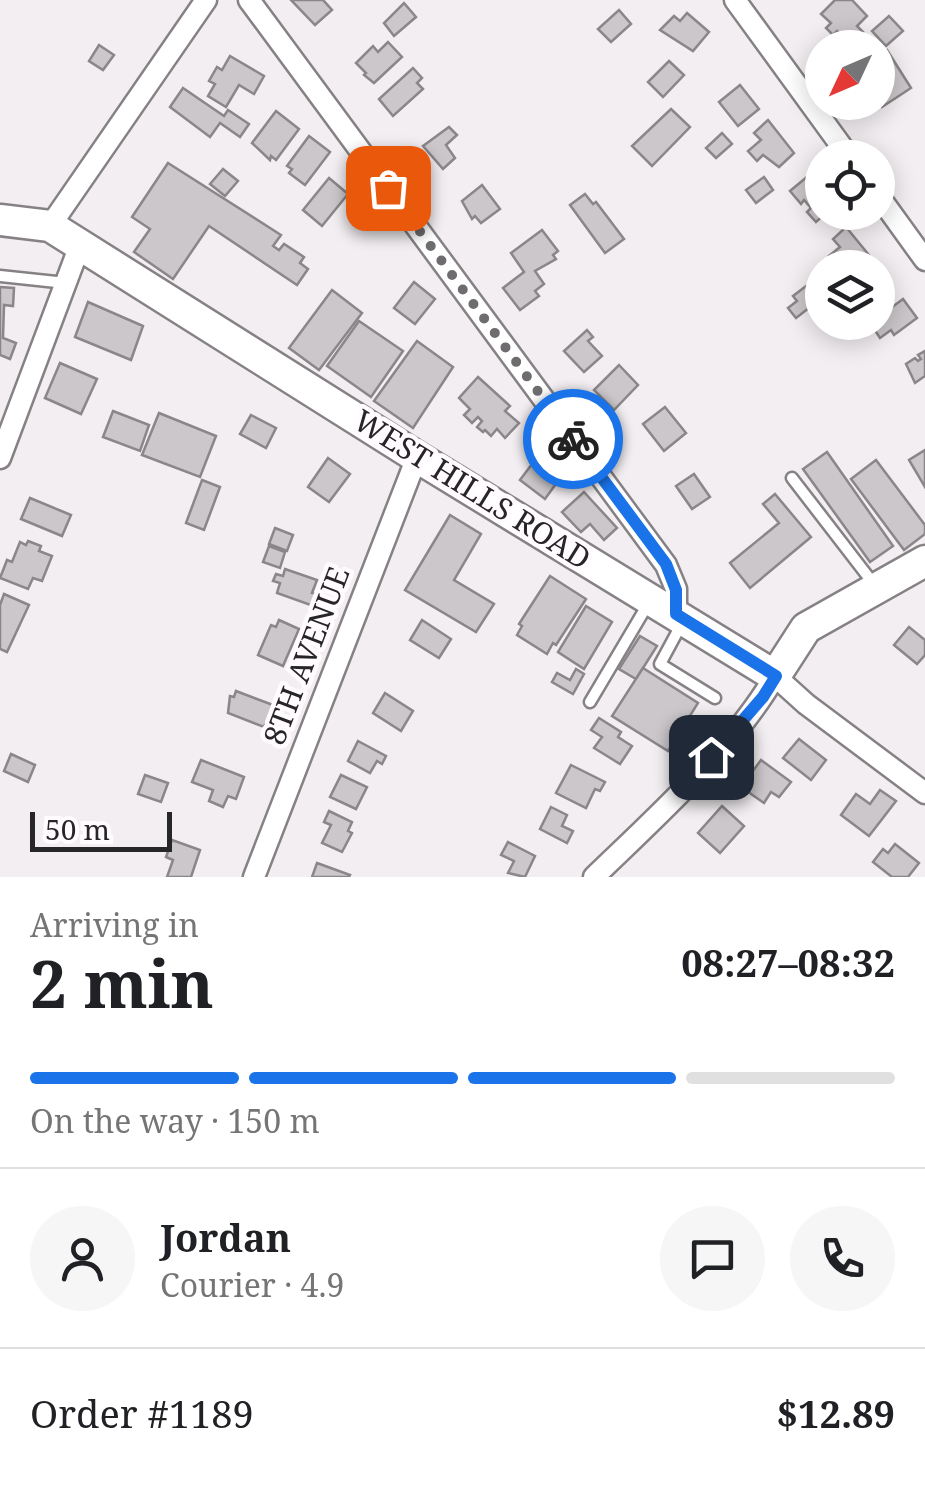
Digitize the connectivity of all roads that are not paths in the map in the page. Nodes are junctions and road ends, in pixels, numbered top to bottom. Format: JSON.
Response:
{"nodes":[{"id":1,"x":206,"y":0,"type":"edge"},
{"id":2,"x":249,"y":0,"type":"edge"},
{"id":3,"x":736,"y":0,"type":"edge"},
{"id":4,"x":837,"y":140,"type":"edge"},
{"id":5,"x":895,"y":218,"type":"edge"},
{"id":6,"x":0,"y":220,"type":"edge"},
{"id":7,"x":50,"y":226,"type":"junction"},
{"id":8,"x":80,"y":245,"type":"junction"},
{"id":9,"x":925,"y":260,"type":"edge"},
{"id":10,"x":0,"y":276,"type":"edge"},
{"id":11,"x":66,"y":283,"type":"junction"},
{"id":12,"x":417,"y":457,"type":"junction"},
{"id":13,"x":0,"y":458,"type":"edge"},
{"id":14,"x":792,"y":478,"type":"dead end"},
{"id":15,"x":925,"y":561,"type":"edge"},
{"id":16,"x":877,"y":588,"type":"junction"},
{"id":17,"x":670,"y":611,"type":"junction"},
{"id":18,"x":776,"y":676,"type":"junction"},
{"id":19,"x":715,"y":698,"type":"dead end"},
{"id":20,"x":590,"y":702,"type":"dead end"},
{"id":21,"x":925,"y":793,"type":"edge"},
{"id":22,"x":254,"y":877,"type":"edge"},
{"id":23,"x":594,"y":877,"type":"edge"}],
"edges":[{"from":1,"to":7,"type":"street"},
{"from":2,"to":17,"type":"street"},
{"from":3,"to":4,"type":"street"},
{"from":5,"to":9,"type":"street"},
{"from":6,"to":7,"type":"street","name":"WEST HILLS ROAD"},
{"from":7,"to":8,"type":"street","name":"WEST HILLS ROAD"},
{"from":8,"to":11,"type":"street"},
{"from":8,"to":12,"type":"street","name":"WEST HILLS ROAD"},
{"from":10,"to":11,"type":"lane"},
{"from":11,"to":13,"type":"street"},
{"from":12,"to":17,"type":"street","name":"WEST HILLS ROAD"},
{"from":12,"to":22,"type":"street","name":"8TH AVENUE"},
{"from":14,"to":16,"type":"lane"},
{"from":15,"to":16,"type":"street"},
{"from":16,"to":18,"type":"street"},
{"from":17,"to":18,"type":"street","name":"WEST HILLS ROAD"},
{"from":17,"to":19,"type":"lane"},
{"from":17,"to":20,"type":"lane"},
{"from":18,"to":21,"type":"street"},
{"from":18,"to":23,"type":"street"}]}
